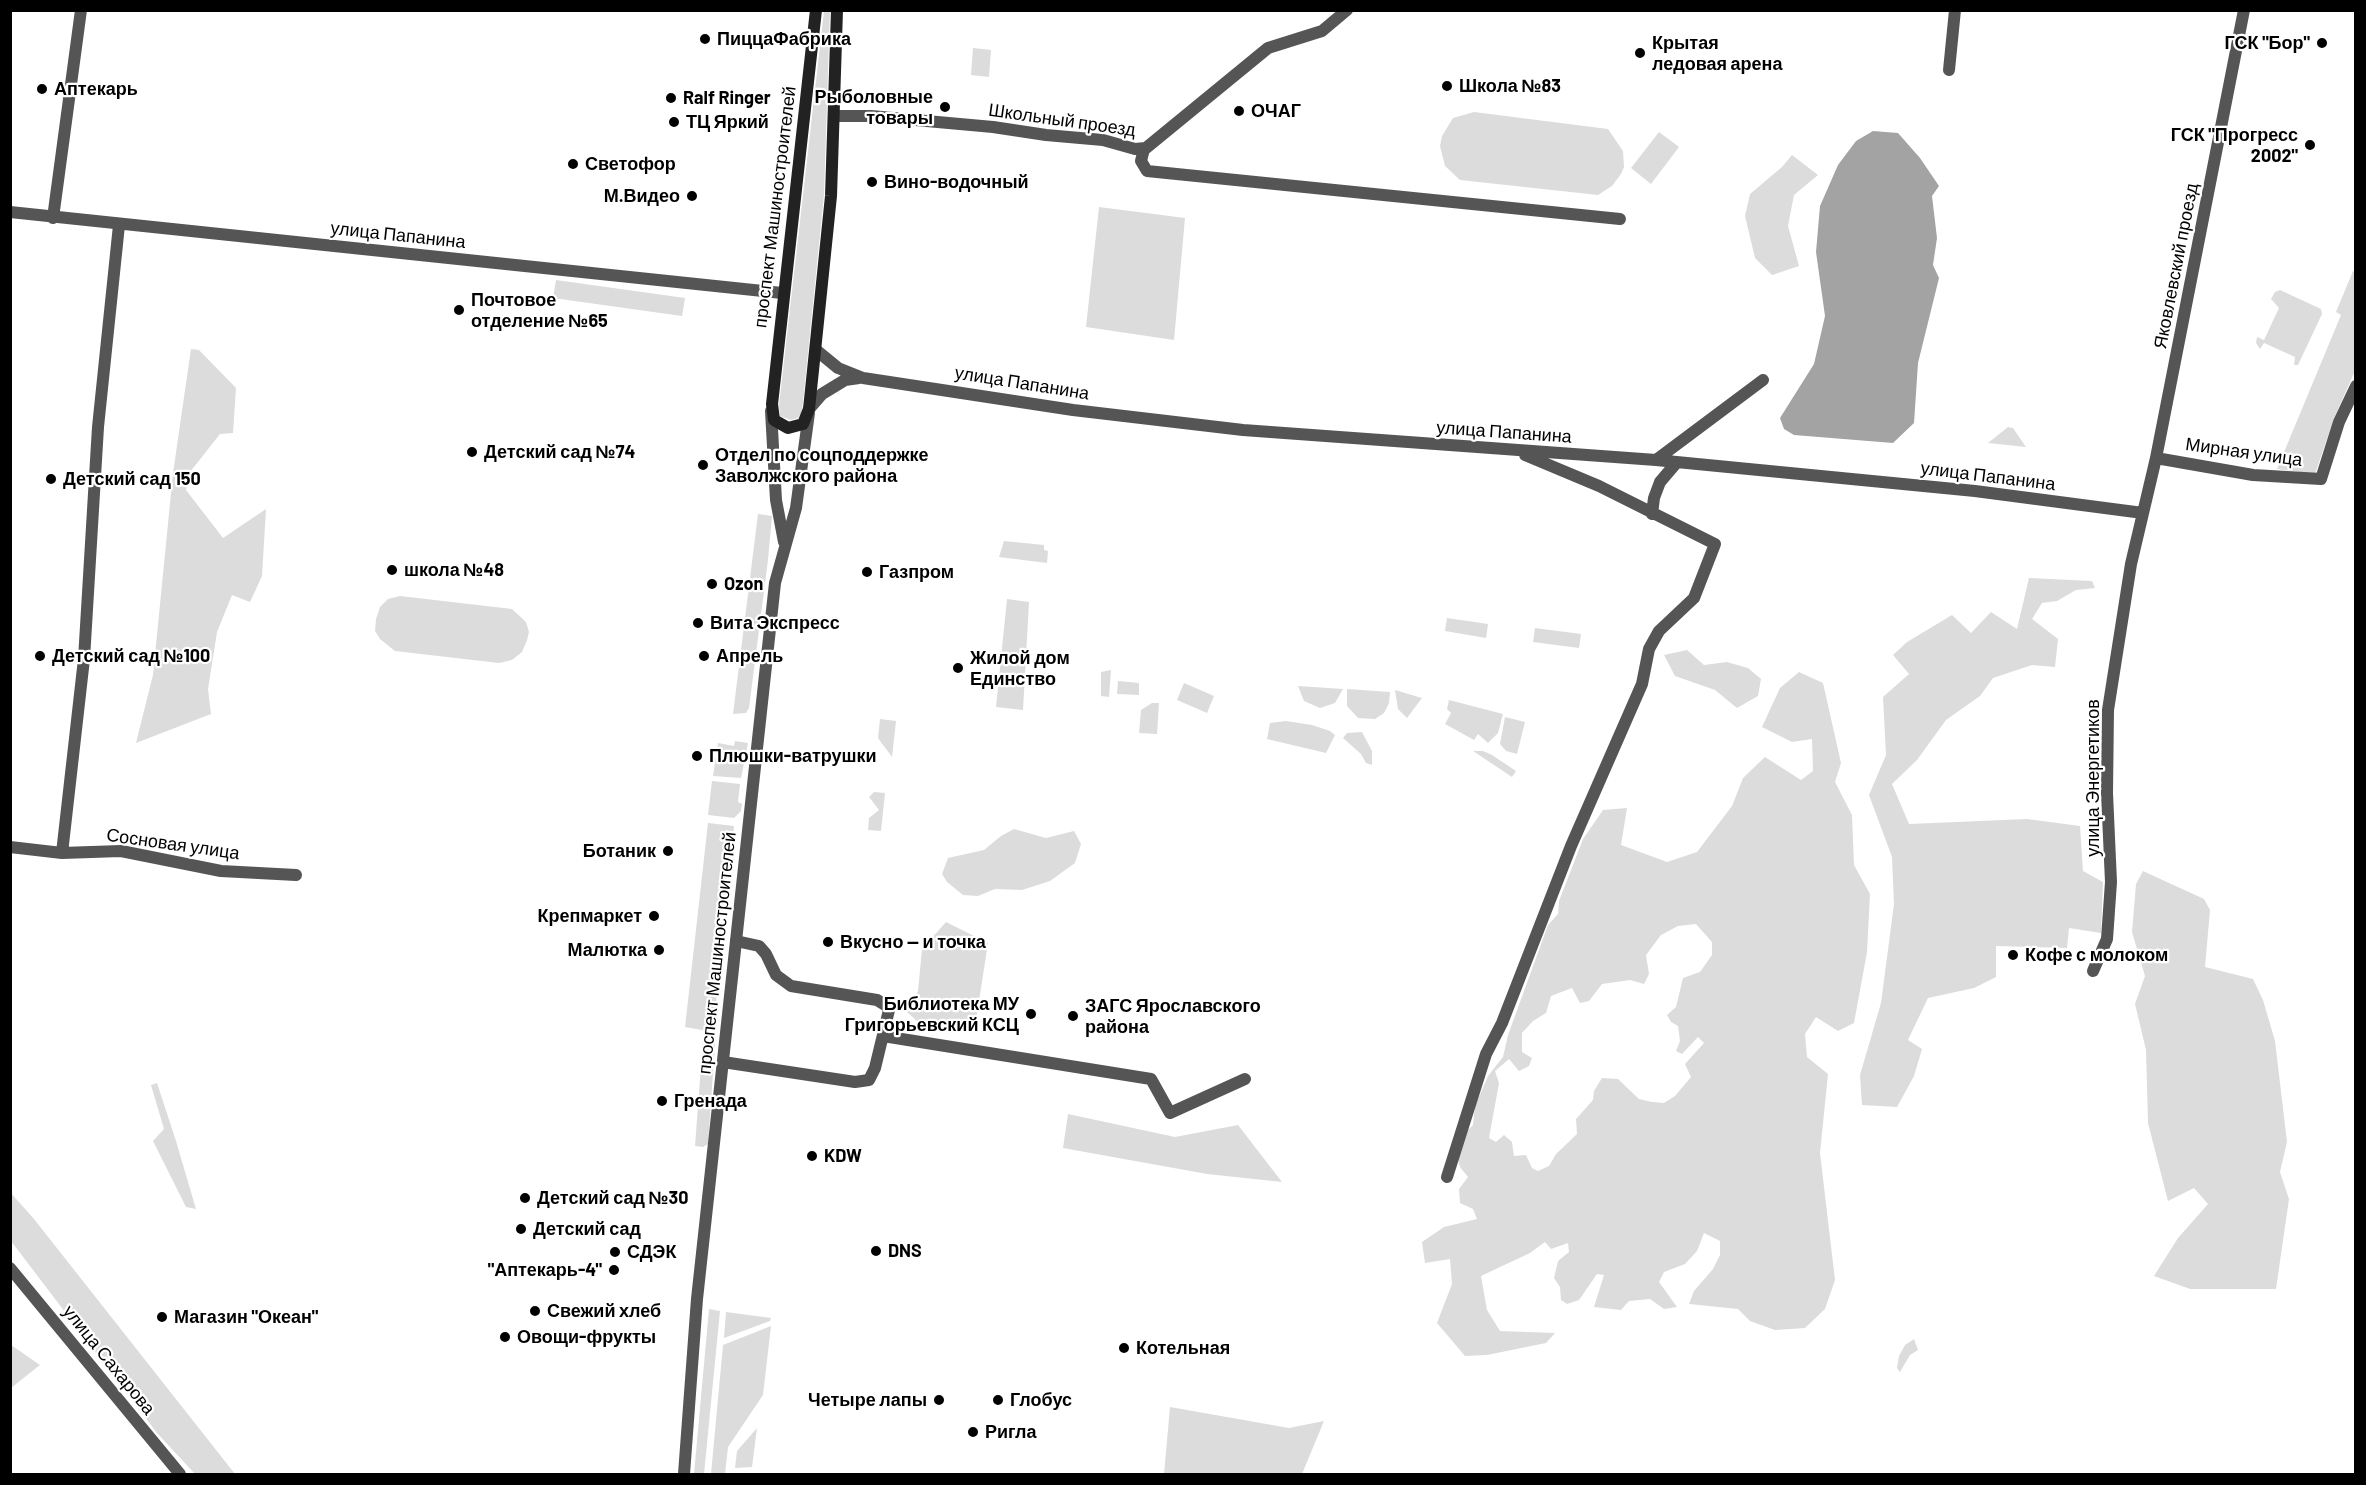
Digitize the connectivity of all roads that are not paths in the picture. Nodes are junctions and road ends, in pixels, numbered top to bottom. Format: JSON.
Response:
{"nodes":[{"id":1,"x":81,"y":10,"type":"edge"},
{"id":2,"x":816,"y":10,"type":"edge"},
{"id":3,"x":837,"y":10,"type":"edge"},
{"id":4,"x":1347,"y":10,"type":"edge"},
{"id":5,"x":1955,"y":10,"type":"edge"},
{"id":6,"x":2244,"y":10,"type":"edge"},
{"id":7,"x":813,"y":40,"type":"junction"},
{"id":8,"x":835,"y":45,"type":"junction"},
{"id":9,"x":1949,"y":70,"type":"dead end"},
{"id":10,"x":835,"y":116,"type":"junction"},
{"id":11,"x":1144,"y":149,"type":"junction"},
{"id":12,"x":10,"y":212,"type":"edge"},
{"id":13,"x":53,"y":218,"type":"junction"},
{"id":14,"x":1620,"y":219,"type":"dead end"},
{"id":15,"x":120,"y":225,"type":"junction"},
{"id":16,"x":782,"y":293,"type":"junction"},
{"id":17,"x":816,"y":350,"type":"junction"},
{"id":18,"x":863,"y":378,"type":"junction"},
{"id":19,"x":1763,"y":380,"type":"dead end"},
{"id":20,"x":2355,"y":386,"type":"edge"},
{"id":21,"x":771,"y":409,"type":"junction"},
{"id":22,"x":809,"y":409,"type":"junction"},
{"id":23,"x":1515,"y":451,"type":"junction"},
{"id":24,"x":2156,"y":458,"type":"junction"},
{"id":25,"x":1656,"y":460,"type":"junction"},
{"id":26,"x":1677,"y":462,"type":"junction"},
{"id":27,"x":2143,"y":513,"type":"junction"},
{"id":28,"x":1652,"y":514,"type":"junction"},
{"id":29,"x":784,"y":543,"type":"junction"},
{"id":30,"x":10,"y":847,"type":"edge"},
{"id":31,"x":62,"y":853,"type":"junction"},
{"id":32,"x":296,"y":875,"type":"dead end"},
{"id":33,"x":736,"y":941,"type":"junction"},
{"id":34,"x":2093,"y":971,"type":"dead end"},
{"id":35,"x":883,"y":1036,"type":"junction"},
{"id":36,"x":723,"y":1062,"type":"junction"},
{"id":37,"x":1245,"y":1079,"type":"dead end"},
{"id":38,"x":1447,"y":1178,"type":"dead end"},
{"id":39,"x":10,"y":1268,"type":"edge"},
{"id":40,"x":180,"y":1474,"type":"edge"},
{"id":41,"x":684,"y":1474,"type":"edge"}],
"edges":[{"from":1,"to":13,"type":"street"},
{"from":2,"to":7,"type":"main road","name":"проспект Машиностроителей"},
{"from":3,"to":8,"type":"main road","name":"проспект Машиностроителей"},
{"from":4,"to":11,"type":"street","name":"Школьный проезд"},
{"from":5,"to":9,"type":"street"},
{"from":6,"to":24,"type":"street","name":"Яковлевский проезд"},
{"from":7,"to":8,"type":"main road"},
{"from":7,"to":16,"type":"main road","name":"проспект Машиностроителей"},
{"from":8,"to":10,"type":"main road","name":"проспект Машиностроителей"},
{"from":10,"to":11,"type":"street","name":"Школьный проезд"},
{"from":10,"to":17,"type":"main road","name":"проспект Машиностроителей"},
{"from":11,"to":14,"type":"street"},
{"from":12,"to":13,"type":"street","name":"улица Папанина"},
{"from":13,"to":15,"type":"street","name":"улица Папанина"},
{"from":15,"to":16,"type":"street","name":"улица Папанина"},
{"from":15,"to":31,"type":"street"},
{"from":16,"to":21,"type":"main road","name":"проспект Машиностроителей"},
{"from":17,"to":18,"type":"street","name":"улица Папанина"},
{"from":17,"to":22,"type":"main road","name":"проспект Машиностроителей"},
{"from":18,"to":22,"type":"street","name":"улица Папанина"},
{"from":18,"to":23,"type":"street","name":"улица Папанина"},
{"from":19,"to":25,"type":"street"},
{"from":20,"to":24,"type":"street","name":"Мирная улица"},
{"from":21,"to":22,"type":"main road"},
{"from":21,"to":29,"type":"street","name":"проспект Машиностроителей"},
{"from":22,"to":29,"type":"street","name":"проспект Машиностроителей"},
{"from":23,"to":25,"type":"street","name":"улица Папанина"},
{"from":23,"to":28,"type":"street"},
{"from":24,"to":27,"type":"street"},
{"from":25,"to":26,"type":"street","name":"улица Папанина"},
{"from":26,"to":27,"type":"street","name":"улица Папанина"},
{"from":26,"to":28,"type":"street"},
{"from":27,"to":34,"type":"street","name":"улица Энергетиков"},
{"from":28,"to":38,"type":"street"},
{"from":29,"to":33,"type":"street","name":"проспект Машиностроителей"},
{"from":30,"to":31,"type":"street","name":"Сосновая улица"},
{"from":31,"to":32,"type":"street","name":"Сосновая улица"},
{"from":33,"to":35,"type":"street"},
{"from":33,"to":36,"type":"street","name":"проспект Машиностроителей"},
{"from":35,"to":36,"type":"street"},
{"from":35,"to":37,"type":"street"},
{"from":36,"to":41,"type":"street","name":"проспект Машиностроителей"},
{"from":39,"to":40,"type":"street","name":"улица Сахарова"}]}
